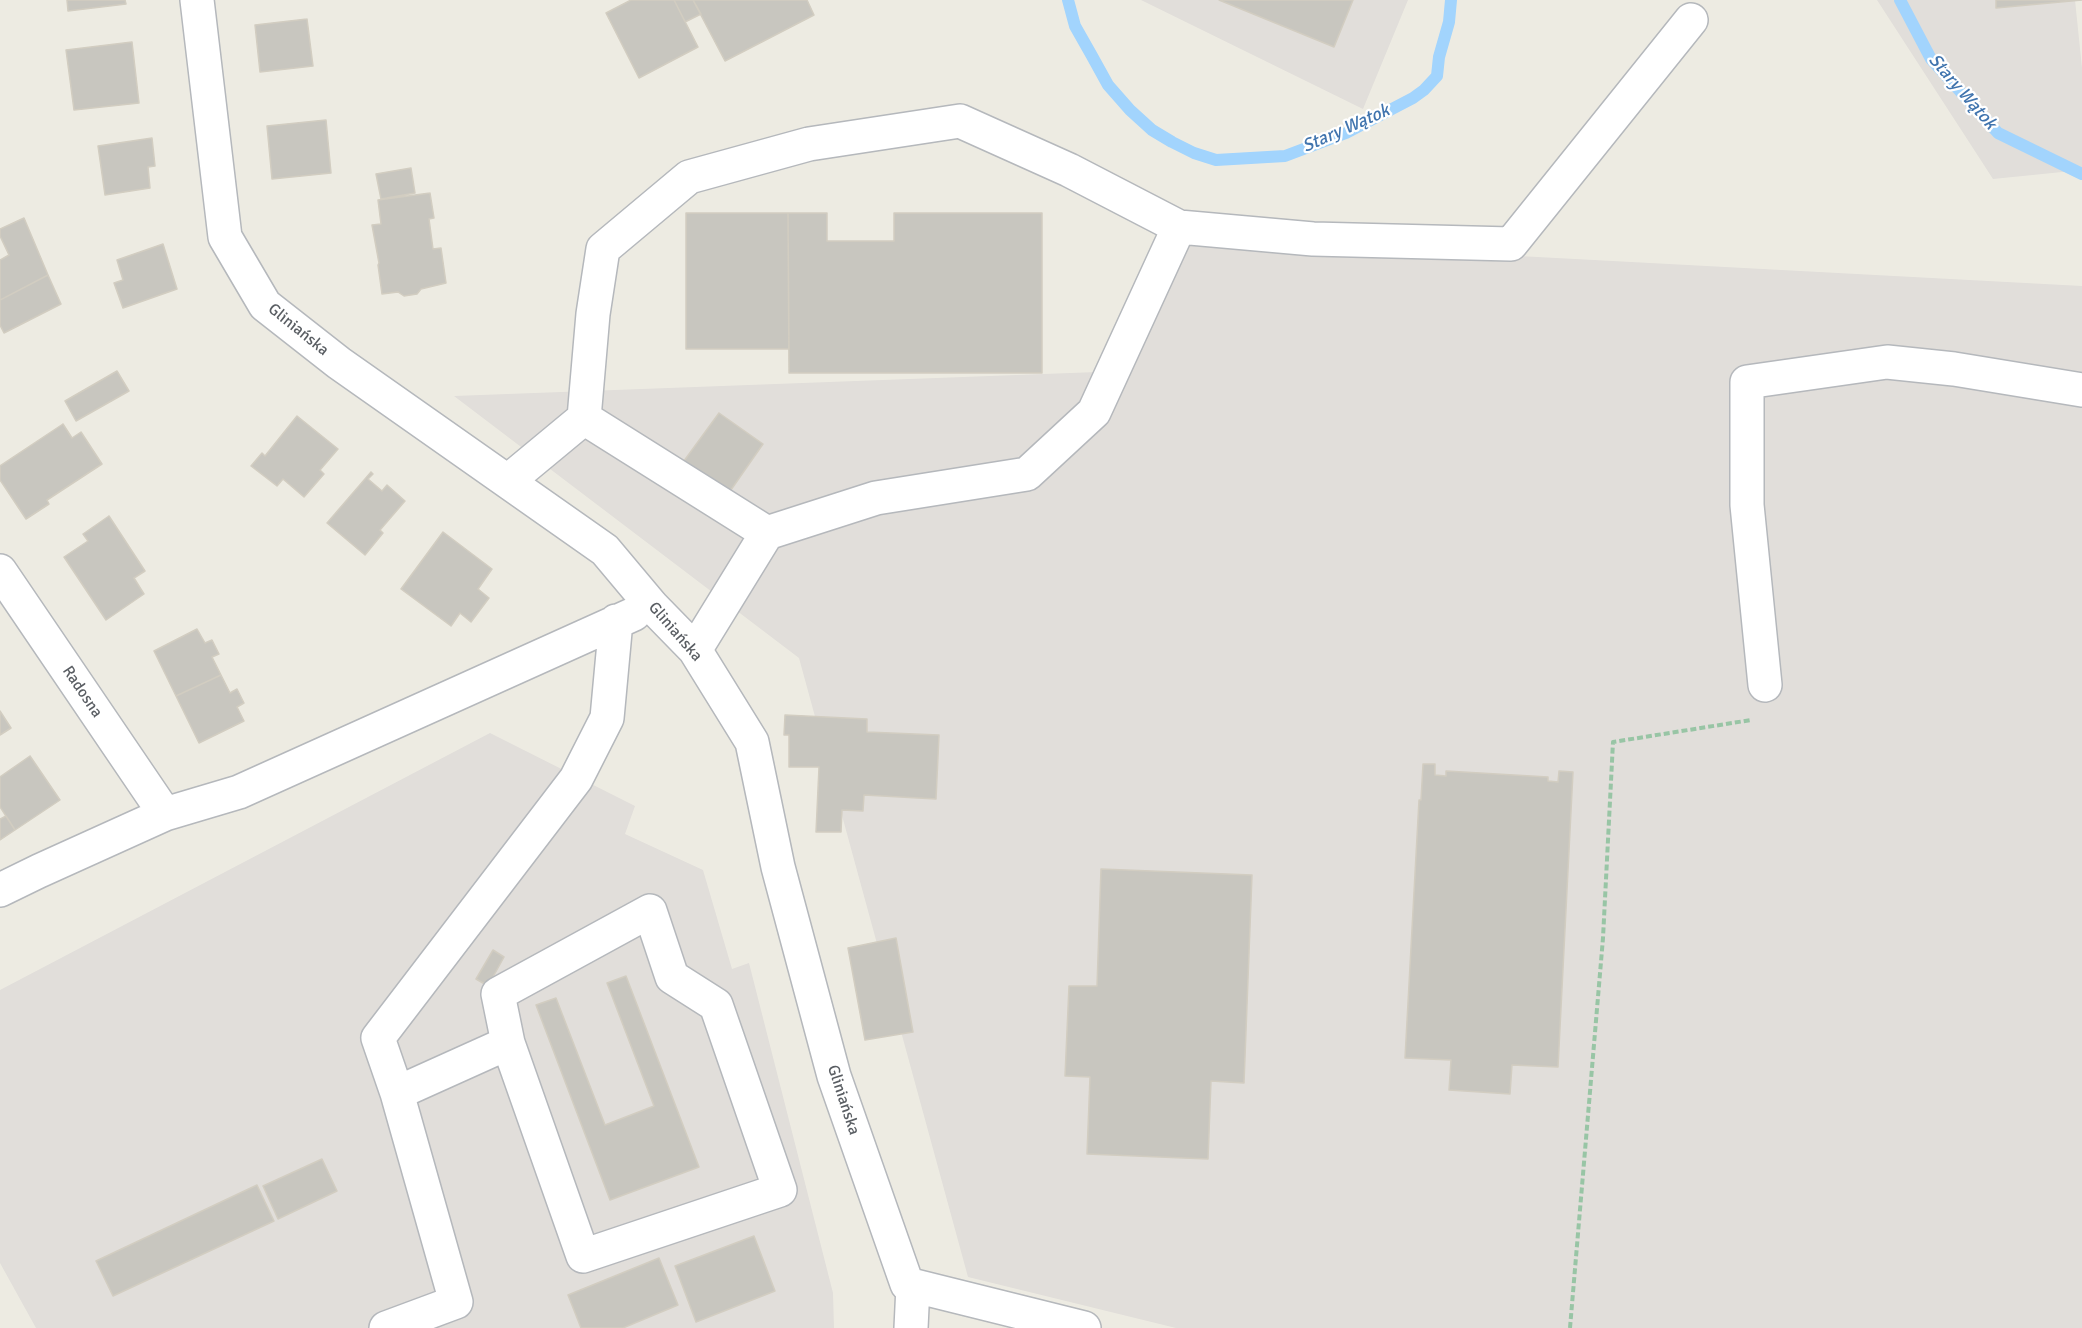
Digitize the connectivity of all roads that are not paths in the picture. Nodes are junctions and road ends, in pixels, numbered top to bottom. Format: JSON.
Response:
{"nodes":[{"id":1,"x":197,"y":0,"type":"edge"},
{"id":2,"x":1691,"y":20,"type":"dead end"},
{"id":3,"x":1179,"y":227,"type":"junction"},
{"id":4,"x":2082,"y":390,"type":"edge"},
{"id":5,"x":584,"y":418,"type":"junction"},
{"id":6,"x":508,"y":481,"type":"junction"},
{"id":7,"x":767,"y":533,"type":"junction"},
{"id":8,"x":0,"y":571,"type":"edge"},
{"id":9,"x":652,"y":606,"type":"junction"},
{"id":10,"x":616,"y":621,"type":"junction"},
{"id":11,"x":695,"y":650,"type":"junction"},
{"id":12,"x":1765,"y":685,"type":"road end"},
{"id":13,"x":165,"y":814,"type":"junction"},
{"id":14,"x":0,"y":890,"type":"edge"},
{"id":15,"x":508,"y":1043,"type":"junction"},
{"id":16,"x":397,"y":1093,"type":"junction"},
{"id":17,"x":913,"y":1286,"type":"junction"},
{"id":18,"x":386,"y":1328,"type":"edge"},
{"id":19,"x":911,"y":1328,"type":"edge"},
{"id":20,"x":1084,"y":1328,"type":"edge"}],
"edges":[{"from":1,"to":6,"type":"street","name":"Gliniańska"},
{"from":2,"to":3,"type":"street"},
{"from":3,"to":5,"type":"street"},
{"from":3,"to":7,"type":"street"},
{"from":4,"to":12,"type":"street"},
{"from":5,"to":6,"type":"street"},
{"from":5,"to":7,"type":"street"},
{"from":6,"to":9,"type":"street","name":"Gliniańska"},
{"from":7,"to":11,"type":"street"},
{"from":8,"to":13,"type":"street","name":"Radosna"},
{"from":9,"to":10,"type":"street"},
{"from":9,"to":11,"type":"street","name":"Gliniańska"},
{"from":10,"to":13,"type":"street"},
{"from":10,"to":16,"type":"street"},
{"from":11,"to":17,"type":"street","name":"Gliniańska"},
{"from":13,"to":14,"type":"street"},
{"from":15,"to":15,"type":"street"},
{"from":15,"to":16,"type":"street"},
{"from":16,"to":18,"type":"street"},
{"from":17,"to":19,"type":"street"},
{"from":17,"to":20,"type":"street"}]}
